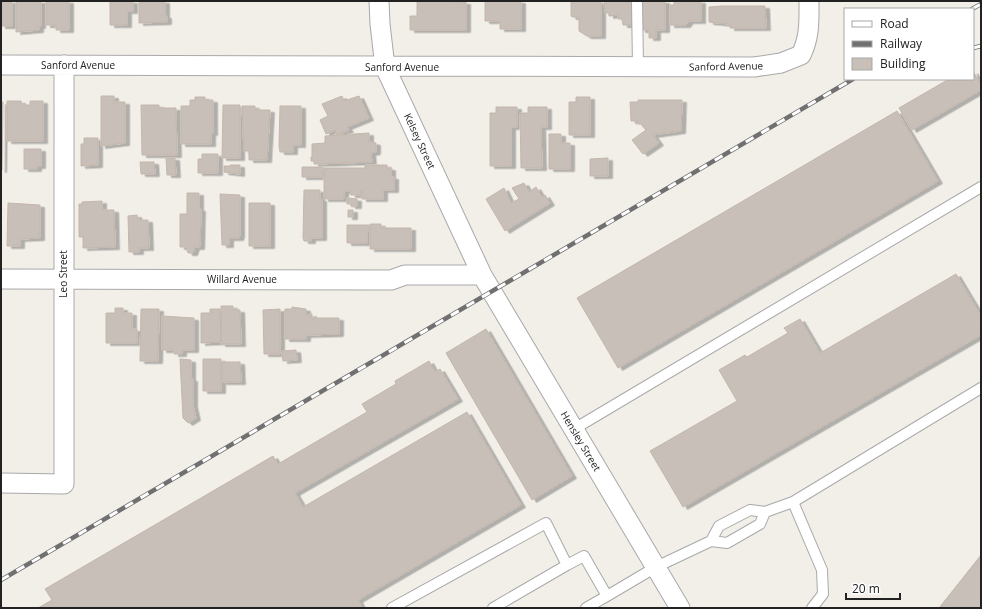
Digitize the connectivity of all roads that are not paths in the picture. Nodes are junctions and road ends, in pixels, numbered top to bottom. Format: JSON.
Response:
{"nodes":[{"id":1,"x":379,"y":1,"type":"edge"},
{"id":2,"x":637,"y":1,"type":"edge"},
{"id":3,"x":809,"y":1,"type":"edge"},
{"id":4,"x":1,"y":65,"type":"edge"},
{"id":5,"x":64,"y":65,"type":"junction"},
{"id":6,"x":385,"y":67,"type":"junction"},
{"id":7,"x":638,"y":67,"type":"junction"},
{"id":8,"x":981,"y":187,"type":"edge"},
{"id":9,"x":482,"y":275,"type":"junction"},
{"id":10,"x":1,"y":279,"type":"edge"},
{"id":11,"x":63,"y":279,"type":"junction"},
{"id":12,"x":981,"y":388,"type":"edge"},
{"id":13,"x":574,"y":428,"type":"junction"},
{"id":14,"x":1,"y":483,"type":"edge"},
{"id":15,"x":793,"y":502,"type":"junction"},
{"id":16,"x":765,"y":512,"type":"junction"},
{"id":17,"x":711,"y":541,"type":"junction"},
{"id":18,"x":567,"y":564,"type":"junction"},
{"id":19,"x":656,"y":567,"type":"junction"},
{"id":20,"x":607,"y":596,"type":"junction"},
{"id":21,"x":392,"y":608,"type":"edge"},
{"id":22,"x":492,"y":608,"type":"edge"},
{"id":23,"x":586,"y":608,"type":"edge"},
{"id":24,"x":680,"y":608,"type":"edge"},
{"id":25,"x":812,"y":608,"type":"edge"}],
"edges":[{"from":1,"to":6,"type":"street","name":"Kelsey Street"},
{"from":2,"to":7,"type":"lane"},
{"from":3,"to":7,"type":"street","name":"Sanford Avenue"},
{"from":4,"to":5,"type":"street","name":"Sanford Avenue"},
{"from":5,"to":6,"type":"street","name":"Sanford Avenue"},
{"from":5,"to":11,"type":"street","name":"Leo Street"},
{"from":6,"to":7,"type":"street","name":"Sanford Avenue"},
{"from":6,"to":9,"type":"street","name":"Kelsey Street"},
{"from":8,"to":13,"type":"lane"},
{"from":9,"to":11,"type":"street","name":"Willard Avenue"},
{"from":9,"to":13,"type":"street","name":"Hensley Street"},
{"from":10,"to":11,"type":"street","name":"Willard Avenue"},
{"from":11,"to":14,"type":"street","name":"Leo Street"},
{"from":12,"to":15,"type":"lane"},
{"from":13,"to":19,"type":"street","name":"Hensley Street"},
{"from":15,"to":16,"type":"lane"},
{"from":15,"to":25,"type":"lane"},
{"from":16,"to":17,"type":"lane"},
{"from":16,"to":17,"type":"lane"},
{"from":17,"to":19,"type":"lane"},
{"from":18,"to":20,"type":"lane"},
{"from":18,"to":21,"type":"lane"},
{"from":18,"to":22,"type":"lane"},
{"from":19,"to":20,"type":"lane"},
{"from":19,"to":24,"type":"street","name":"Hensley Street"},
{"from":20,"to":23,"type":"lane"}]}
